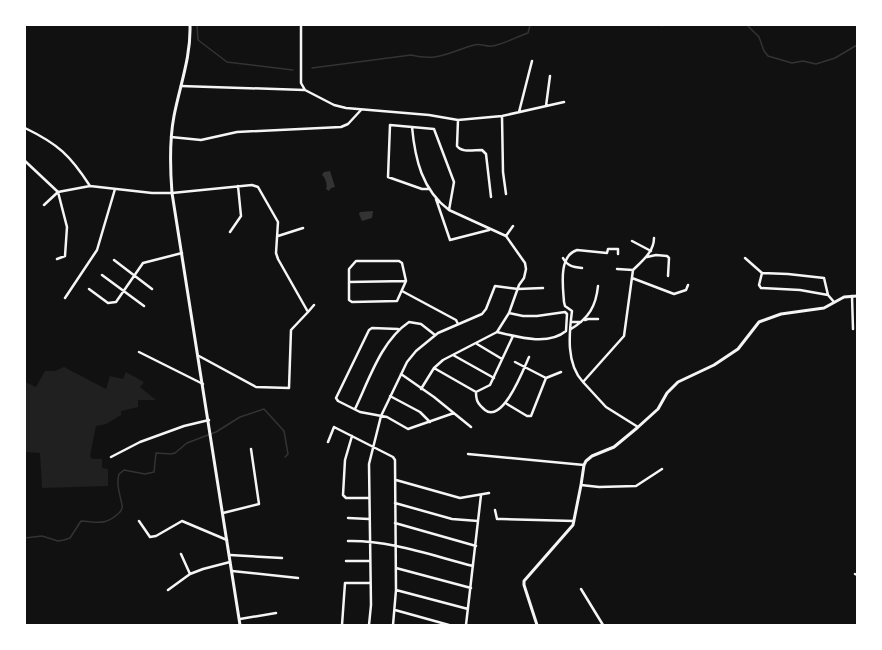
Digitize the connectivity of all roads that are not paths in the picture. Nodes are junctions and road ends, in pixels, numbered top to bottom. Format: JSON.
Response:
{"nodes":[{"id":1,"x":190,"y":25,"type":"edge"},
{"id":2,"x":301,"y":25,"type":"edge"},
{"id":3,"x":532,"y":61,"type":"dead end"},
{"id":4,"x":550,"y":76,"type":"dead end"},
{"id":5,"x":181,"y":86,"type":"junction"},
{"id":6,"x":304,"y":90,"type":"junction"},
{"id":7,"x":564,"y":102,"type":"dead end"},
{"id":8,"x":546,"y":106,"type":"junction"},
{"id":9,"x":361,"y":110,"type":"junction"},
{"id":10,"x":519,"y":112,"type":"junction"},
{"id":11,"x":502,"y":116,"type":"junction"},
{"id":12,"x":458,"y":120,"type":"junction"},
{"id":13,"x":412,"y":126,"type":"junction"},
{"id":14,"x":25,"y":128,"type":"edge"},
{"id":15,"x":171,"y":137,"type":"junction"},
{"id":16,"x":25,"y":162,"type":"edge"},
{"id":17,"x":90,"y":186,"type":"junction"},
{"id":18,"x":238,"y":186,"type":"junction"},
{"id":19,"x":428,"y":189,"type":"junction"},
{"id":20,"x":115,"y":190,"type":"junction"},
{"id":21,"x":58,"y":192,"type":"junction"},
{"id":22,"x":172,"y":193,"type":"junction"},
{"id":23,"x":506,"y":194,"type":"dead end"},
{"id":24,"x":435,"y":197,"type":"junction"},
{"id":25,"x":491,"y":197,"type":"dead end"},
{"id":26,"x":44,"y":205,"type":"dead end"},
{"id":27,"x":449,"y":210,"type":"junction"},
{"id":28,"x":513,"y":226,"type":"dead end"},
{"id":29,"x":303,"y":228,"type":"dead end"},
{"id":30,"x":489,"y":230,"type":"junction"},
{"id":31,"x":230,"y":232,"type":"dead end"},
{"id":32,"x":278,"y":236,"type":"junction"},
{"id":33,"x":506,"y":236,"type":"junction"},
{"id":34,"x":654,"y":238,"type":"dead end"},
{"id":35,"x":632,"y":241,"type":"dead end"},
{"id":36,"x":651,"y":251,"type":"junction"},
{"id":37,"x":182,"y":253,"type":"junction"},
{"id":38,"x":618,"y":254,"type":"dead end"},
{"id":39,"x":646,"y":257,"type":"junction"},
{"id":40,"x":563,"y":258,"type":"dead end"},
{"id":41,"x":744,"y":258,"type":"dead end"},
{"id":42,"x":57,"y":259,"type":"dead end"},
{"id":43,"x":114,"y":260,"type":"dead end"},
{"id":44,"x":565,"y":262,"type":"junction"},
{"id":45,"x":582,"y":268,"type":"dead end"},
{"id":46,"x":617,"y":269,"type":"dead end"},
{"id":47,"x":633,"y":270,"type":"junction"},
{"id":48,"x":762,"y":274,"type":"junction"},
{"id":49,"x":102,"y":275,"type":"dead end"},
{"id":50,"x":136,"y":276,"type":"junction"},
{"id":51,"x":668,"y":276,"type":"dead end"},
{"id":52,"x":632,"y":278,"type":"junction"},
{"id":53,"x":406,"y":281,"type":"junction"},
{"id":54,"x":349,"y":282,"type":"junction"},
{"id":55,"x":688,"y":285,"type":"dead end"},
{"id":56,"x":598,"y":286,"type":"dead end"},
{"id":57,"x":543,"y":288,"type":"dead end"},
{"id":58,"x":89,"y":289,"type":"dead end"},
{"id":59,"x":152,"y":289,"type":"dead end"},
{"id":60,"x":518,"y":289,"type":"junction"},
{"id":61,"x":124,"y":291,"type":"junction"},
{"id":62,"x":402,"y":291,"type":"junction"},
{"id":63,"x":828,"y":295,"type":"junction"},
{"id":64,"x":852,"y":296,"type":"junction"},
{"id":65,"x":857,"y":296,"type":"edge"},
{"id":66,"x":65,"y":298,"type":"dead end"},
{"id":67,"x":834,"y":302,"type":"junction"},
{"id":68,"x":314,"y":305,"type":"dead end"},
{"id":69,"x":144,"y":306,"type":"dead end"},
{"id":70,"x":308,"y":312,"type":"junction"},
{"id":71,"x":509,"y":313,"type":"junction"},
{"id":72,"x":598,"y":319,"type":"dead end"},
{"id":73,"x":571,"y":322,"type":"junction"},
{"id":74,"x":582,"y":322,"type":"junction"},
{"id":75,"x":458,"y":324,"type":"junction"},
{"id":76,"x":853,"y":328,"type":"dead end"},
{"id":77,"x":398,"y":329,"type":"junction"},
{"id":78,"x":571,"y":329,"type":"junction"},
{"id":79,"x":497,"y":332,"type":"junction"},
{"id":80,"x":435,"y":335,"type":"junction"},
{"id":81,"x":513,"y":336,"type":"junction"},
{"id":82,"x":477,"y":344,"type":"junction"},
{"id":83,"x":139,"y":352,"type":"dead end"},
{"id":84,"x":453,"y":355,"type":"junction"},
{"id":85,"x":199,"y":356,"type":"junction"},
{"id":86,"x":529,"y":357,"type":"dead end"},
{"id":87,"x":502,"y":359,"type":"junction"},
{"id":88,"x":515,"y":362,"type":"dead end"},
{"id":89,"x":524,"y":367,"type":"junction"},
{"id":90,"x":434,"y":368,"type":"junction"},
{"id":91,"x":560,"y":372,"type":"dead end"},
{"id":92,"x":401,"y":374,"type":"junction"},
{"id":93,"x":494,"y":378,"type":"junction"},
{"id":94,"x":546,"y":378,"type":"junction"},
{"id":95,"x":583,"y":382,"type":"junction"},
{"id":96,"x":203,"y":384,"type":"junction"},
{"id":97,"x":421,"y":389,"type":"junction"},
{"id":98,"x":476,"y":392,"type":"junction"},
{"id":99,"x":390,"y":396,"type":"junction"},
{"id":100,"x":507,"y":404,"type":"junction"},
{"id":101,"x":355,"y":409,"type":"junction"},
{"id":102,"x":454,"y":413,"type":"junction"},
{"id":103,"x":380,"y":416,"type":"junction"},
{"id":104,"x":209,"y":420,"type":"junction"},
{"id":105,"x":430,"y":422,"type":"junction"},
{"id":106,"x":471,"y":427,"type":"dead end"},
{"id":107,"x":638,"y":427,"type":"junction"},
{"id":108,"x":352,"y":436,"type":"junction"},
{"id":109,"x":328,"y":442,"type":"dead end"},
{"id":110,"x":373,"y":447,"type":"junction"},
{"id":111,"x":251,"y":449,"type":"dead end"},
{"id":112,"x":468,"y":454,"type":"dead end"},
{"id":113,"x":110,"y":457,"type":"dead end"},
{"id":114,"x":584,"y":465,"type":"junction"},
{"id":115,"x":662,"y":469,"type":"dead end"},
{"id":116,"x":396,"y":480,"type":"junction"},
{"id":117,"x":582,"y":485,"type":"junction"},
{"id":118,"x":488,"y":493,"type":"dead end"},
{"id":119,"x":481,"y":495,"type":"junction"},
{"id":120,"x":369,"y":498,"type":"junction"},
{"id":121,"x":395,"y":503,"type":"junction"},
{"id":122,"x":495,"y":510,"type":"dead end"},
{"id":123,"x":223,"y":513,"type":"junction"},
{"id":124,"x":348,"y":518,"type":"dead end"},
{"id":125,"x":369,"y":518,"type":"junction"},
{"id":126,"x":139,"y":521,"type":"dead end"},
{"id":127,"x":478,"y":521,"type":"junction"},
{"id":128,"x":574,"y":521,"type":"junction"},
{"id":129,"x":395,"y":523,"type":"junction"},
{"id":130,"x":227,"y":540,"type":"junction"},
{"id":131,"x":348,"y":541,"type":"dead end"},
{"id":132,"x":370,"y":541,"type":"junction"},
{"id":133,"x":395,"y":546,"type":"junction"},
{"id":134,"x":476,"y":546,"type":"junction"},
{"id":135,"x":181,"y":554,"type":"dead end"},
{"id":136,"x":230,"y":555,"type":"junction"},
{"id":137,"x":282,"y":558,"type":"dead end"},
{"id":138,"x":346,"y":561,"type":"dead end"},
{"id":139,"x":370,"y":561,"type":"junction"},
{"id":140,"x":230,"y":562,"type":"junction"},
{"id":141,"x":473,"y":566,"type":"junction"},
{"id":142,"x":396,"y":568,"type":"junction"},
{"id":143,"x":232,"y":571,"type":"junction"},
{"id":144,"x":190,"y":574,"type":"junction"},
{"id":145,"x":298,"y":578,"type":"dead end"},
{"id":146,"x":370,"y":583,"type":"junction"},
{"id":147,"x":471,"y":588,"type":"junction"},
{"id":148,"x":581,"y":589,"type":"dead end"},
{"id":149,"x":168,"y":590,"type":"dead end"},
{"id":150,"x":396,"y":590,"type":"junction"},
{"id":151,"x":468,"y":609,"type":"junction"},
{"id":152,"x":394,"y":610,"type":"junction"},
{"id":153,"x":276,"y":613,"type":"dead end"},
{"id":154,"x":240,"y":619,"type":"junction"},
{"id":155,"x":240,"y":625,"type":"edge"},
{"id":156,"x":342,"y":625,"type":"edge"},
{"id":157,"x":369,"y":625,"type":"edge"},
{"id":158,"x":393,"y":625,"type":"edge"},
{"id":159,"x":449,"y":625,"type":"edge"},
{"id":160,"x":466,"y":625,"type":"edge"},
{"id":161,"x":537,"y":625,"type":"edge"},
{"id":162,"x":603,"y":625,"type":"edge"}],
"edges":[{"from":1,"to":5,"type":"main road"},
{"from":2,"to":6,"type":"street"},
{"from":3,"to":10,"type":"street"},
{"from":4,"to":8,"type":"street"},
{"from":5,"to":6,"type":"street"},
{"from":5,"to":15,"type":"main road"},
{"from":6,"to":9,"type":"street"},
{"from":7,"to":8,"type":"street"},
{"from":8,"to":10,"type":"street"},
{"from":9,"to":12,"type":"street"},
{"from":9,"to":15,"type":"street"},
{"from":10,"to":11,"type":"street"},
{"from":11,"to":12,"type":"street"},
{"from":11,"to":23,"type":"street"},
{"from":12,"to":25,"type":"street"},
{"from":13,"to":19,"type":"street"},
{"from":13,"to":19,"type":"street"},
{"from":13,"to":27,"type":"street"},
{"from":14,"to":17,"type":"street"},
{"from":15,"to":22,"type":"main road"},
{"from":16,"to":21,"type":"street"},
{"from":17,"to":20,"type":"street"},
{"from":17,"to":21,"type":"street"},
{"from":18,"to":22,"type":"street"},
{"from":18,"to":31,"type":"street"},
{"from":18,"to":32,"type":"street"},
{"from":19,"to":24,"type":"street"},
{"from":20,"to":22,"type":"street"},
{"from":20,"to":66,"type":"street"},
{"from":21,"to":26,"type":"street"},
{"from":21,"to":42,"type":"street"},
{"from":22,"to":37,"type":"main road"},
{"from":24,"to":27,"type":"street"},
{"from":24,"to":30,"type":"street"},
{"from":27,"to":30,"type":"street"},
{"from":28,"to":33,"type":"street"},
{"from":29,"to":32,"type":"street"},
{"from":30,"to":33,"type":"street"},
{"from":32,"to":70,"type":"street"},
{"from":33,"to":60,"type":"street"},
{"from":34,"to":36,"type":"street"},
{"from":35,"to":36,"type":"street"},
{"from":36,"to":39,"type":"street"},
{"from":37,"to":50,"type":"street"},
{"from":37,"to":85,"type":"main road"},
{"from":38,"to":44,"type":"street"},
{"from":39,"to":47,"type":"street"},
{"from":39,"to":51,"type":"street"},
{"from":40,"to":44,"type":"street"},
{"from":41,"to":48,"type":"street"},
{"from":43,"to":50,"type":"street"},
{"from":44,"to":45,"type":"street"},
{"from":44,"to":73,"type":"street"},
{"from":46,"to":47,"type":"street"},
{"from":47,"to":52,"type":"street"},
{"from":48,"to":63,"type":"street"},
{"from":48,"to":63,"type":"street"},
{"from":49,"to":61,"type":"street"},
{"from":50,"to":59,"type":"street"},
{"from":50,"to":61,"type":"street"},
{"from":52,"to":55,"type":"street"},
{"from":52,"to":95,"type":"street"},
{"from":53,"to":54,"type":"street"},
{"from":53,"to":54,"type":"street"},
{"from":53,"to":62,"type":"street"},
{"from":54,"to":62,"type":"street"},
{"from":56,"to":74,"type":"street"},
{"from":57,"to":60,"type":"street"},
{"from":58,"to":61,"type":"street"},
{"from":60,"to":71,"type":"street"},
{"from":60,"to":75,"type":"street"},
{"from":61,"to":69,"type":"street"},
{"from":62,"to":75,"type":"street"},
{"from":63,"to":67,"type":"street"},
{"from":64,"to":65,"type":"main road"},
{"from":64,"to":67,"type":"main road"},
{"from":64,"to":76,"type":"street"},
{"from":67,"to":107,"type":"main road"},
{"from":68,"to":70,"type":"street"},
{"from":70,"to":85,"type":"street"},
{"from":71,"to":79,"type":"street"},
{"from":71,"to":81,"type":"street"},
{"from":72,"to":74,"type":"street"},
{"from":73,"to":74,"type":"street"},
{"from":73,"to":78,"type":"street"},
{"from":74,"to":78,"type":"street"},
{"from":75,"to":80,"type":"street"},
{"from":77,"to":80,"type":"street"},
{"from":77,"to":101,"type":"street"},
{"from":77,"to":101,"type":"street"},
{"from":78,"to":95,"type":"street"},
{"from":79,"to":81,"type":"street"},
{"from":79,"to":82,"type":"street"},
{"from":80,"to":92,"type":"street"},
{"from":81,"to":87,"type":"street"},
{"from":82,"to":84,"type":"street"},
{"from":82,"to":87,"type":"street"},
{"from":83,"to":96,"type":"street"},
{"from":84,"to":90,"type":"street"},
{"from":84,"to":93,"type":"street"},
{"from":85,"to":96,"type":"main road"},
{"from":86,"to":89,"type":"street"},
{"from":87,"to":93,"type":"street"},
{"from":88,"to":89,"type":"street"},
{"from":89,"to":94,"type":"street"},
{"from":89,"to":100,"type":"street"},
{"from":90,"to":97,"type":"street"},
{"from":90,"to":98,"type":"street"},
{"from":91,"to":94,"type":"street"},
{"from":92,"to":97,"type":"street"},
{"from":92,"to":99,"type":"street"},
{"from":93,"to":98,"type":"street"},
{"from":94,"to":100,"type":"street"},
{"from":95,"to":107,"type":"street"},
{"from":96,"to":104,"type":"main road"},
{"from":97,"to":102,"type":"street"},
{"from":98,"to":100,"type":"street"},
{"from":99,"to":103,"type":"street"},
{"from":99,"to":105,"type":"street"},
{"from":101,"to":103,"type":"street"},
{"from":102,"to":105,"type":"street"},
{"from":102,"to":106,"type":"street"},
{"from":103,"to":105,"type":"street"},
{"from":103,"to":110,"type":"street"},
{"from":104,"to":113,"type":"street"},
{"from":104,"to":123,"type":"main road"},
{"from":107,"to":114,"type":"main road"},
{"from":108,"to":109,"type":"street"},
{"from":108,"to":110,"type":"street"},
{"from":108,"to":120,"type":"street"},
{"from":110,"to":116,"type":"street"},
{"from":110,"to":120,"type":"street"},
{"from":111,"to":123,"type":"street"},
{"from":112,"to":114,"type":"street"},
{"from":114,"to":117,"type":"main road"},
{"from":115,"to":117,"type":"street"},
{"from":116,"to":119,"type":"street"},
{"from":116,"to":121,"type":"street"},
{"from":117,"to":128,"type":"main road"},
{"from":118,"to":119,"type":"street"},
{"from":119,"to":127,"type":"street"},
{"from":120,"to":125,"type":"street"},
{"from":121,"to":127,"type":"street"},
{"from":121,"to":129,"type":"street"},
{"from":122,"to":128,"type":"street"},
{"from":123,"to":130,"type":"main road"},
{"from":124,"to":125,"type":"street"},
{"from":125,"to":132,"type":"street"},
{"from":126,"to":130,"type":"street"},
{"from":127,"to":134,"type":"street"},
{"from":128,"to":161,"type":"main road"},
{"from":129,"to":133,"type":"street"},
{"from":129,"to":134,"type":"street"},
{"from":130,"to":136,"type":"main road"},
{"from":131,"to":132,"type":"street"},
{"from":132,"to":133,"type":"street"},
{"from":132,"to":139,"type":"street"},
{"from":133,"to":141,"type":"street"},
{"from":133,"to":142,"type":"street"},
{"from":134,"to":141,"type":"street"},
{"from":135,"to":144,"type":"street"},
{"from":136,"to":137,"type":"street"},
{"from":136,"to":140,"type":"main road"},
{"from":138,"to":139,"type":"street"},
{"from":139,"to":146,"type":"street"},
{"from":140,"to":143,"type":"main road"},
{"from":140,"to":144,"type":"street"},
{"from":141,"to":147,"type":"street"},
{"from":142,"to":147,"type":"street"},
{"from":142,"to":150,"type":"street"},
{"from":143,"to":145,"type":"street"},
{"from":143,"to":154,"type":"main road"},
{"from":144,"to":149,"type":"street"},
{"from":146,"to":156,"type":"street"},
{"from":146,"to":157,"type":"street"},
{"from":147,"to":151,"type":"street"},
{"from":148,"to":162,"type":"street"},
{"from":150,"to":151,"type":"street"},
{"from":150,"to":152,"type":"street"},
{"from":151,"to":160,"type":"street"},
{"from":152,"to":158,"type":"street"},
{"from":152,"to":159,"type":"street"},
{"from":153,"to":154,"type":"street"},
{"from":154,"to":155,"type":"main road"}]}
